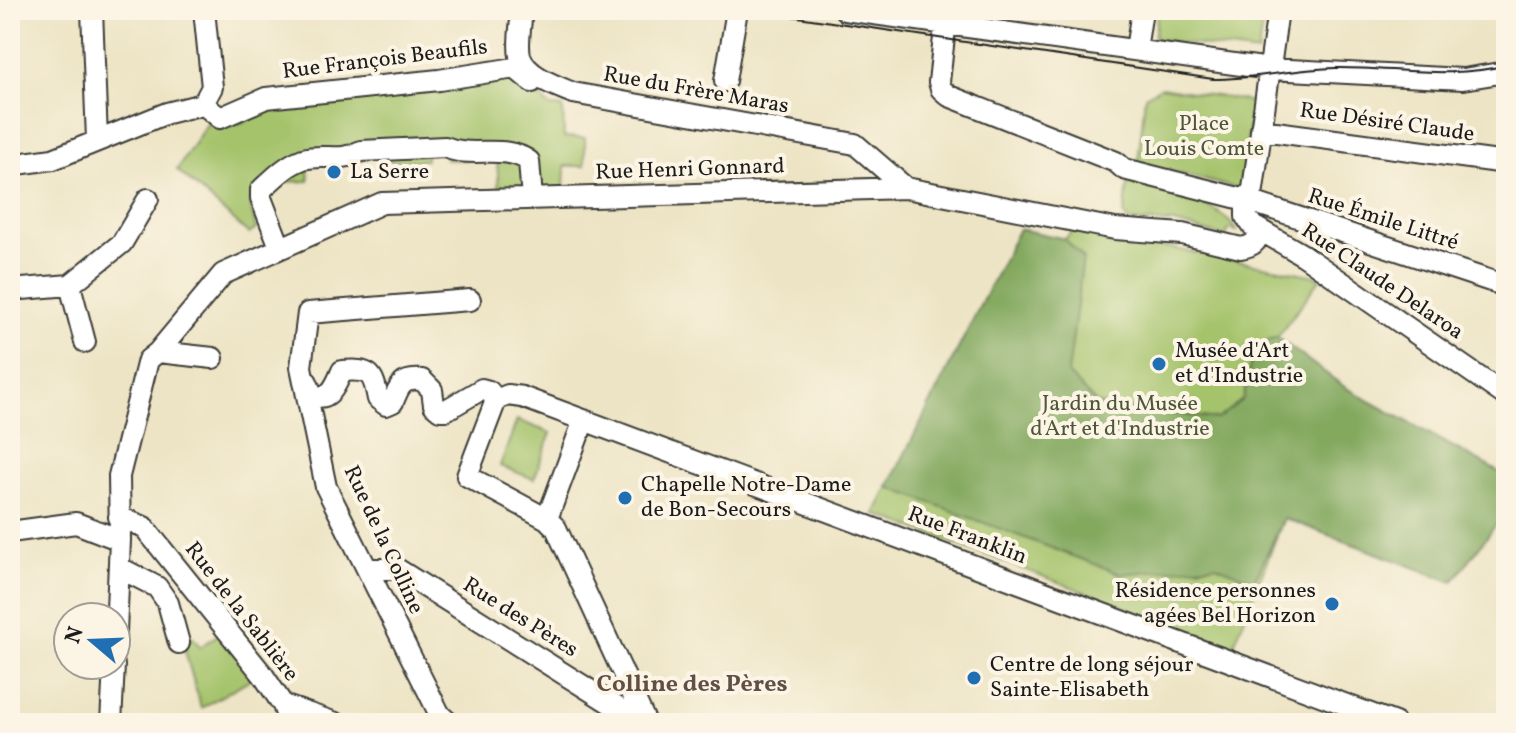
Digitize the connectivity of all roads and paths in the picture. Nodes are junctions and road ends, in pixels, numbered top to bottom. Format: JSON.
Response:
{"nodes":[{"id":1,"x":92,"y":10,"type":"edge"},
{"id":2,"x":204,"y":10,"type":"edge"},
{"id":3,"x":522,"y":10,"type":"edge"},
{"id":4,"x":737,"y":10,"type":"edge"},
{"id":5,"x":845,"y":10,"type":"edge"},
{"id":6,"x":1142,"y":10,"type":"edge"},
{"id":7,"x":1278,"y":10,"type":"edge"},
{"id":8,"x":947,"y":17,"type":"edge"},
{"id":9,"x":1136,"y":50,"type":"junction"},
{"id":10,"x":1270,"y":69,"type":"junction"},
{"id":11,"x":1506,"y":72,"type":"edge"},
{"id":12,"x":725,"y":81,"type":"dead end"},
{"id":13,"x":573,"y":93,"type":"junction"},
{"id":14,"x":203,"y":104,"type":"junction"},
{"id":15,"x":1261,"y":130,"type":"junction"},
{"id":16,"x":97,"y":140,"type":"junction"},
{"id":17,"x":1506,"y":163,"type":"edge"},
{"id":18,"x":10,"y":165,"type":"edge"},
{"id":19,"x":906,"y":188,"type":"junction"},
{"id":20,"x":148,"y":199,"type":"dead end"},
{"id":21,"x":532,"y":199,"type":"junction"},
{"id":22,"x":1246,"y":200,"type":"junction"},
{"id":23,"x":1260,"y":231,"type":"junction"},
{"id":24,"x":280,"y":247,"type":"junction"},
{"id":25,"x":70,"y":285,"type":"junction"},
{"id":26,"x":1506,"y":286,"type":"edge"},
{"id":27,"x":10,"y":290,"type":"edge"},
{"id":28,"x":470,"y":300,"type":"dead end"},
{"id":29,"x":85,"y":342,"type":"dead end"},
{"id":30,"x":158,"y":352,"type":"junction"},
{"id":31,"x":213,"y":358,"type":"dead end"},
{"id":32,"x":301,"y":367,"type":"junction"},
{"id":33,"x":1506,"y":396,"type":"edge"},
{"id":34,"x":496,"y":400,"type":"junction"},
{"id":35,"x":584,"y":420,"type":"junction"},
{"id":36,"x":119,"y":517,"type":"junction"},
{"id":37,"x":547,"y":519,"type":"junction"},
{"id":38,"x":10,"y":532,"type":"edge"},
{"id":39,"x":120,"y":540,"type":"junction"},
{"id":40,"x":120,"y":568,"type":"junction"},
{"id":41,"x":368,"y":569,"type":"junction"},
{"id":42,"x":118,"y":601,"type":"edge"},
{"id":43,"x":179,"y":643,"type":"dead end"},
{"id":44,"x":113,"y":681,"type":"edge"},
{"id":45,"x":286,"y":714,"type":"edge"},
{"id":46,"x":111,"y":723,"type":"edge"},
{"id":47,"x":336,"y":723,"type":"edge"},
{"id":48,"x":449,"y":723,"type":"edge"},
{"id":49,"x":644,"y":723,"type":"edge"},
{"id":50,"x":1395,"y":723,"type":"edge"}],
"edges":[{"from":1,"to":16,"type":"street"},
{"from":2,"to":14,"type":"street"},
{"from":3,"to":13,"type":"street","name":"Rue du Frère Maras"},
{"from":4,"to":12,"type":"street"},
{"from":5,"to":8,"type":"street"},
{"from":6,"to":9,"type":"street"},
{"from":7,"to":10,"type":"street"},
{"from":8,"to":9,"type":"street"},
{"from":8,"to":22,"type":"street"},
{"from":9,"to":10,"type":"street"},
{"from":10,"to":11,"type":"street"},
{"from":10,"to":15,"type":"street"},
{"from":13,"to":14,"type":"street","name":"Rue François Beaufils"},
{"from":13,"to":19,"type":"street","name":"Rue du Frère Maras"},
{"from":14,"to":16,"type":"street"},
{"from":15,"to":17,"type":"street","name":"Rue Désiré Claude"},
{"from":15,"to":22,"type":"street"},
{"from":16,"to":18,"type":"street"},
{"from":19,"to":21,"type":"street","name":"Rue Henri Gonnard"},
{"from":19,"to":23,"type":"street","name":"Rue Henri Gonnard"},
{"from":20,"to":25,"type":"street"},
{"from":21,"to":24,"type":"street","name":"Rue Henri Gonnard"},
{"from":21,"to":24,"type":"street"},
{"from":22,"to":23,"type":"street"},
{"from":22,"to":26,"type":"street","name":"Rue Émile Littré"},
{"from":23,"to":33,"type":"street","name":"Rue Claude Delaroa"},
{"from":24,"to":30,"type":"street","name":"Rue Henri Gonnard"},
{"from":25,"to":27,"type":"street"},
{"from":25,"to":29,"type":"street"},
{"from":28,"to":32,"type":"street","name":"Rue de la Colline"},
{"from":30,"to":31,"type":"street"},
{"from":30,"to":36,"type":"street","name":"Rue Henri Gonnard"},
{"from":32,"to":34,"type":"street"},
{"from":32,"to":41,"type":"street","name":"Rue de la Colline"},
{"from":34,"to":35,"type":"street","name":"Rue Franklin"},
{"from":34,"to":37,"type":"street"},
{"from":35,"to":37,"type":"street"},
{"from":35,"to":50,"type":"street","name":"Rue Franklin"},
{"from":36,"to":39,"type":"street","name":"Rue Henri Gonnard"},
{"from":36,"to":45,"type":"street","name":"Rue de la Sablière"},
{"from":37,"to":49,"type":"street","name":"Rue des Pères"},
{"from":38,"to":39,"type":"street"},
{"from":39,"to":40,"type":"street","name":"Rue Henri Gonnard"},
{"from":40,"to":42,"type":"street","name":"Rue Henri Gonnard"},
{"from":40,"to":43,"type":"street"},
{"from":41,"to":48,"type":"street","name":"Rue de la Colline"},
{"from":41,"to":49,"type":"street","name":"Rue des Pères"},
{"from":44,"to":46,"type":"street"},
{"from":45,"to":47,"type":"street","name":"Rue de la Sablière"}]}
